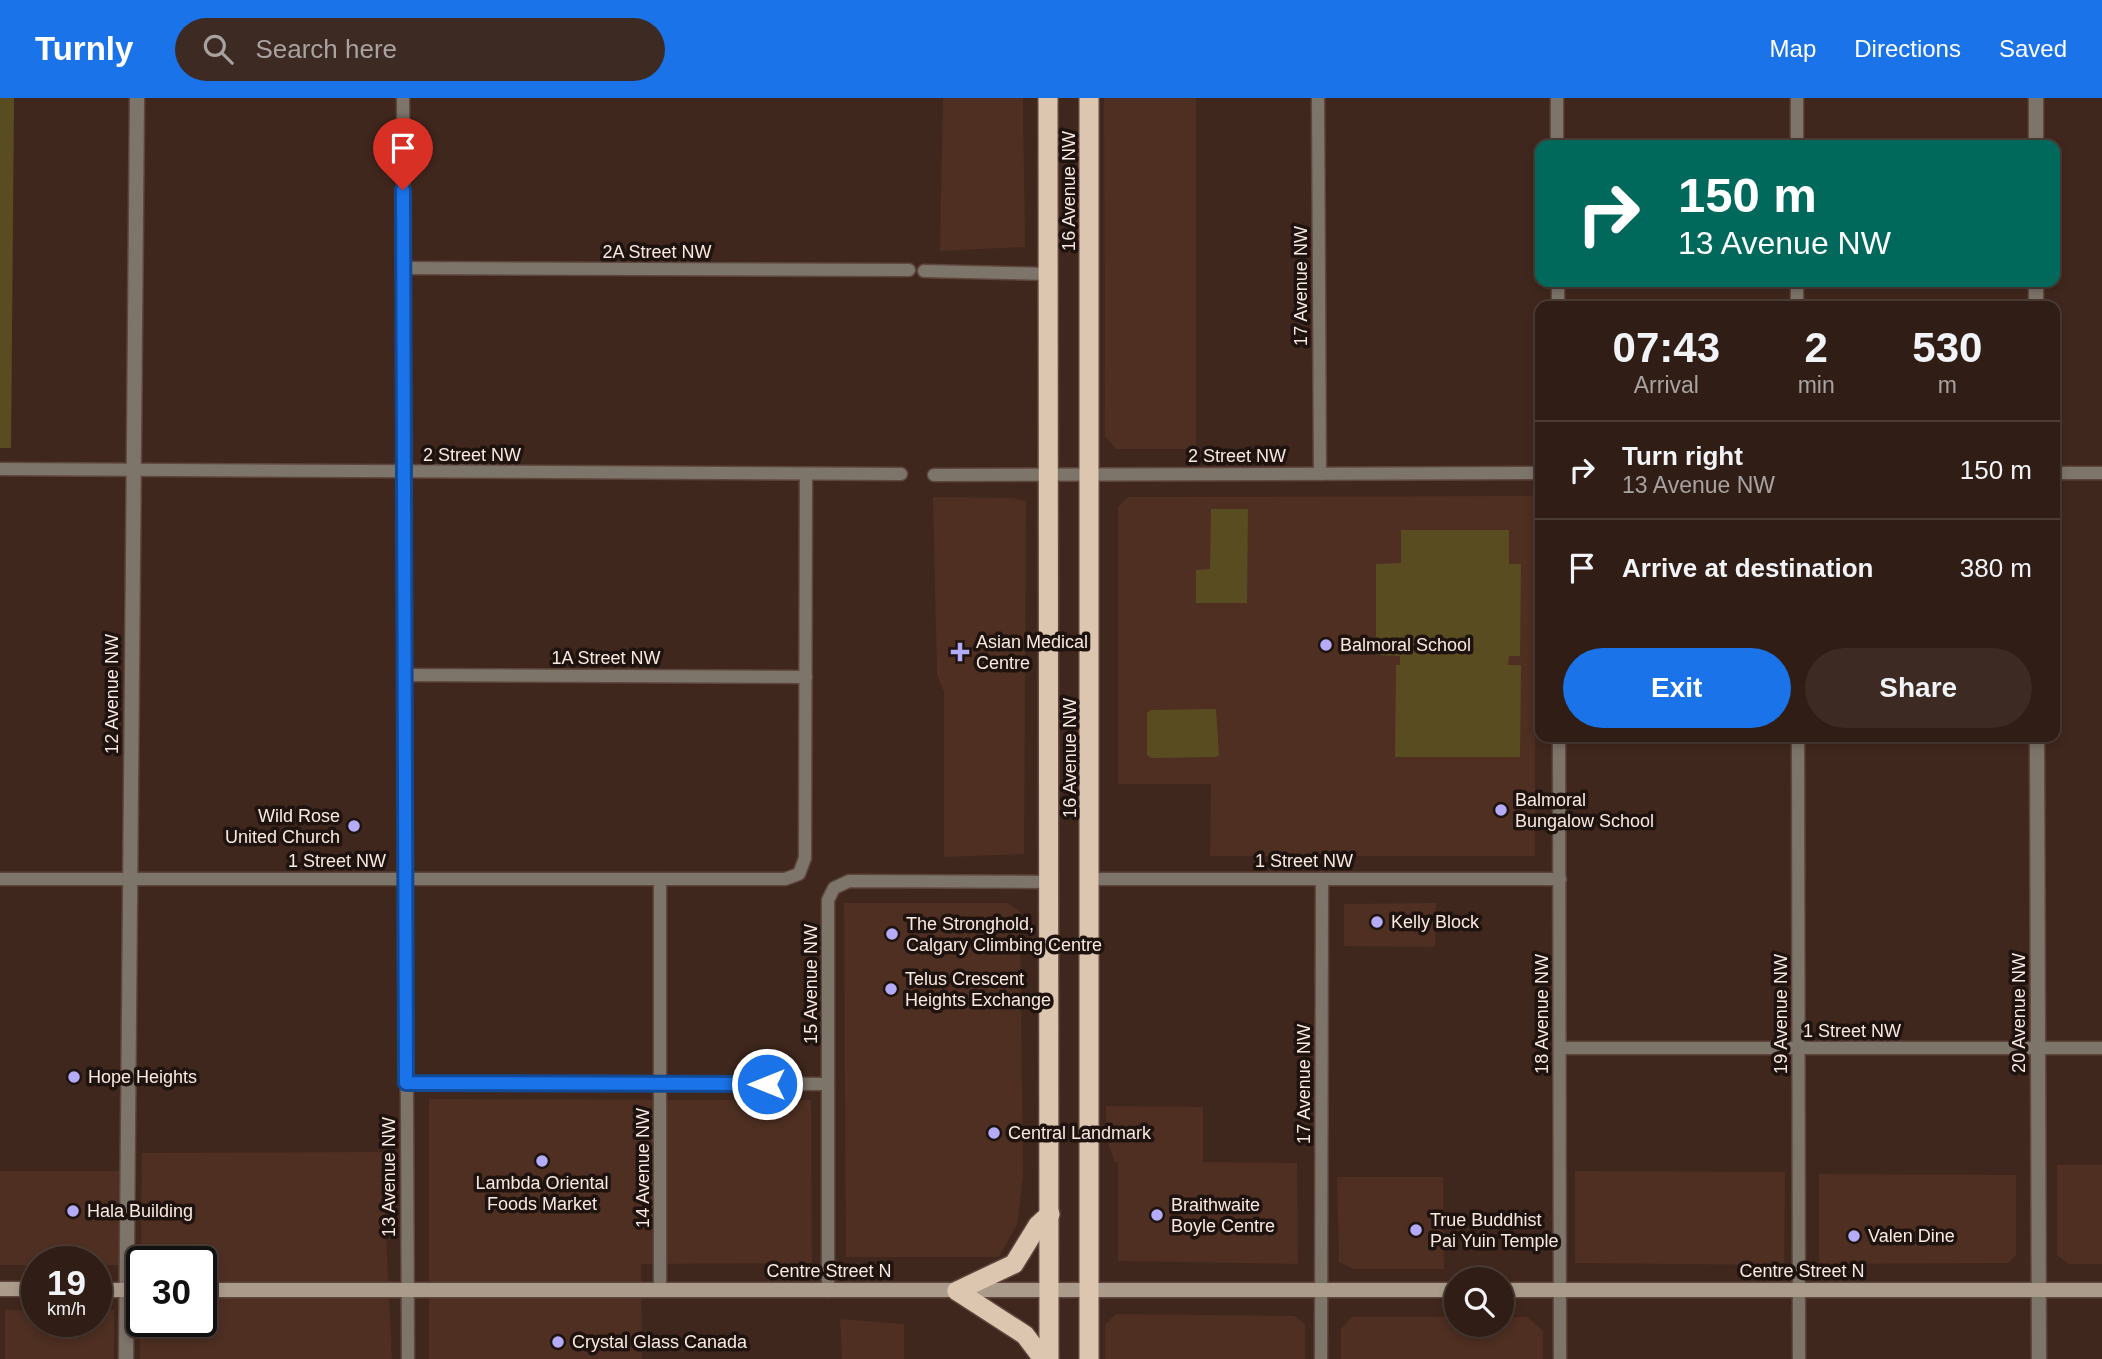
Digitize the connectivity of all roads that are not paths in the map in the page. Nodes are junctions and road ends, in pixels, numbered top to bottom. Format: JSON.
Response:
{"nodes":[{"id":1,"x":137,"y":98,"type":"edge"},
{"id":2,"x":403,"y":98,"type":"edge"},
{"id":3,"x":1048,"y":98,"type":"edge"},
{"id":4,"x":1089,"y":98,"type":"edge"},
{"id":5,"x":1318,"y":98,"type":"edge"},
{"id":6,"x":1557,"y":98,"type":"edge"},
{"id":7,"x":1797,"y":98,"type":"edge"},
{"id":8,"x":2036,"y":98,"type":"edge"},
{"id":9,"x":1557,"y":140,"type":"edge"},
{"id":10,"x":1797,"y":140,"type":"edge"},
{"id":11,"x":2036,"y":140,"type":"edge"},
{"id":12,"x":404,"y":268,"type":"junction"},
{"id":13,"x":909,"y":270,"type":"dead end"},
{"id":14,"x":924,"y":271,"type":"dead end"},
{"id":15,"x":1050,"y":274,"type":"junction"},
{"id":16,"x":0,"y":469,"type":"edge"},
{"id":17,"x":133,"y":472,"type":"junction"},
{"id":18,"x":405,"y":472,"type":"junction"},
{"id":19,"x":1535,"y":473,"type":"edge"},
{"id":20,"x":2060,"y":473,"type":"edge"},
{"id":21,"x":2102,"y":473,"type":"edge"},
{"id":22,"x":806,"y":474,"type":"junction"},
{"id":23,"x":901,"y":474,"type":"dead end"},
{"id":24,"x":1046,"y":474,"type":"junction"},
{"id":25,"x":1090,"y":474,"type":"junction"},
{"id":26,"x":1320,"y":474,"type":"junction"},
{"id":27,"x":934,"y":475,"type":"dead end"},
{"id":28,"x":405,"y":675,"type":"junction"},
{"id":29,"x":806,"y":677,"type":"junction"},
{"id":30,"x":1559,"y":742,"type":"edge"},
{"id":31,"x":1798,"y":742,"type":"edge"},
{"id":32,"x":2037,"y":742,"type":"edge"},
{"id":33,"x":129,"y":878,"type":"junction"},
{"id":34,"x":0,"y":879,"type":"edge"},
{"id":35,"x":405,"y":879,"type":"junction"},
{"id":36,"x":660,"y":879,"type":"junction"},
{"id":37,"x":1091,"y":879,"type":"junction"},
{"id":38,"x":1322,"y":879,"type":"junction"},
{"id":39,"x":1560,"y":879,"type":"junction"},
{"id":40,"x":1046,"y":882,"type":"junction"},
{"id":41,"x":1560,"y":1048,"type":"junction"},
{"id":42,"x":1799,"y":1048,"type":"junction"},
{"id":43,"x":2038,"y":1048,"type":"junction"},
{"id":44,"x":2102,"y":1048,"type":"edge"},
{"id":45,"x":406,"y":1083,"type":"junction"},
{"id":46,"x":660,"y":1083,"type":"junction"},
{"id":47,"x":828,"y":1084,"type":"junction"},
{"id":48,"x":1049,"y":1214,"type":"junction"},
{"id":49,"x":126,"y":1246,"type":"edge"},
{"id":50,"x":0,"y":1289,"type":"edge"},
{"id":51,"x":21,"y":1289,"type":"edge"},
{"id":52,"x":112,"y":1290,"type":"edge"},
{"id":53,"x":126,"y":1290,"type":"joint"},
{"id":54,"x":217,"y":1290,"type":"edge"},
{"id":55,"x":407,"y":1290,"type":"junction"},
{"id":56,"x":660,"y":1290,"type":"junction"},
{"id":57,"x":1321,"y":1290,"type":"junction"},
{"id":58,"x":1444,"y":1290,"type":"edge"},
{"id":59,"x":1514,"y":1290,"type":"edge"},
{"id":60,"x":1560,"y":1290,"type":"junction"},
{"id":61,"x":1799,"y":1290,"type":"junction"},
{"id":62,"x":2039,"y":1290,"type":"junction"},
{"id":63,"x":2102,"y":1290,"type":"edge"},
{"id":64,"x":828,"y":1291,"type":"junction"},
{"id":65,"x":957,"y":1291,"type":"junction"},
{"id":66,"x":1048,"y":1291,"type":"junction"},
{"id":67,"x":1089,"y":1291,"type":"junction"},
{"id":68,"x":125,"y":1359,"type":"edge"},
{"id":69,"x":408,"y":1359,"type":"edge"},
{"id":70,"x":1043,"y":1359,"type":"edge"},
{"id":71,"x":1049,"y":1359,"type":"edge"},
{"id":72,"x":1089,"y":1359,"type":"edge"},
{"id":73,"x":1321,"y":1359,"type":"edge"},
{"id":74,"x":1560,"y":1359,"type":"edge"},
{"id":75,"x":1799,"y":1359,"type":"edge"},
{"id":76,"x":2039,"y":1359,"type":"edge"}],
"edges":[{"from":1,"to":17,"type":"street","name":"12 Avenue NW"},
{"from":2,"to":12,"type":"street","name":"13 Avenue NW"},
{"from":3,"to":15,"type":"highway","name":"16 Avenue NW"},
{"from":4,"to":25,"type":"highway","name":"16 Avenue NW"},
{"from":5,"to":26,"type":"street","name":"17 Avenue NW"},
{"from":6,"to":9,"type":"street"},
{"from":7,"to":10,"type":"street"},
{"from":8,"to":11,"type":"street"},
{"from":12,"to":13,"type":"street","name":"2A Street NW"},
{"from":12,"to":18,"type":"street","name":"13 Avenue NW"},
{"from":14,"to":15,"type":"street"},
{"from":15,"to":24,"type":"highway","name":"16 Avenue NW"},
{"from":16,"to":17,"type":"street","name":"2 Street NW"},
{"from":17,"to":18,"type":"street","name":"2 Street NW"},
{"from":17,"to":33,"type":"street","name":"12 Avenue NW"},
{"from":18,"to":22,"type":"street","name":"2 Street NW"},
{"from":18,"to":28,"type":"street","name":"13 Avenue NW"},
{"from":19,"to":26,"type":"street","name":"2 Street NW"},
{"from":20,"to":21,"type":"street"},
{"from":22,"to":23,"type":"street","name":"2 Street NW"},
{"from":22,"to":29,"type":"street"},
{"from":24,"to":25,"type":"street","name":"2 Street NW"},
{"from":24,"to":27,"type":"street","name":"2 Street NW"},
{"from":24,"to":40,"type":"highway","name":"16 Avenue NW"},
{"from":25,"to":26,"type":"street","name":"2 Street NW"},
{"from":25,"to":37,"type":"highway","name":"16 Avenue NW"},
{"from":28,"to":29,"type":"street","name":"1A Street NW"},
{"from":28,"to":35,"type":"street","name":"13 Avenue NW"},
{"from":29,"to":36,"type":"street","name":"1 Street NW"},
{"from":30,"to":39,"type":"street","name":"18 Avenue NW"},
{"from":31,"to":42,"type":"street","name":"19 Avenue NW"},
{"from":32,"to":43,"type":"street","name":"20 Avenue NW"},
{"from":33,"to":34,"type":"street","name":"1 Street NW"},
{"from":33,"to":35,"type":"street","name":"1 Street NW"},
{"from":33,"to":49,"type":"street","name":"12 Avenue NW"},
{"from":35,"to":36,"type":"street","name":"1 Street NW"},
{"from":35,"to":45,"type":"street","name":"13 Avenue NW"},
{"from":36,"to":46,"type":"street","name":"14 Avenue NW"},
{"from":37,"to":38,"type":"street","name":"1 Street NW"},
{"from":37,"to":67,"type":"highway","name":"16 Avenue NW"},
{"from":38,"to":39,"type":"street","name":"1 Street NW"},
{"from":38,"to":57,"type":"street","name":"17 Avenue NW"},
{"from":39,"to":41,"type":"street","name":"18 Avenue NW"},
{"from":40,"to":47,"type":"street","name":"15 Avenue NW"},
{"from":40,"to":48,"type":"highway","name":"16 Avenue NW"},
{"from":41,"to":42,"type":"street","name":"1 Street NW"},
{"from":41,"to":60,"type":"street","name":"18 Avenue NW"},
{"from":42,"to":43,"type":"street","name":"1 Street NW"},
{"from":42,"to":61,"type":"street","name":"19 Avenue NW"},
{"from":43,"to":44,"type":"street","name":"1 Street NW"},
{"from":43,"to":62,"type":"street","name":"20 Avenue NW"},
{"from":45,"to":46,"type":"street"},
{"from":45,"to":55,"type":"street","name":"13 Avenue NW"},
{"from":46,"to":47,"type":"street"},
{"from":46,"to":56,"type":"street","name":"14 Avenue NW"},
{"from":47,"to":64,"type":"street","name":"15 Avenue NW"},
{"from":48,"to":65,"type":"highway"},
{"from":48,"to":66,"type":"highway","name":"16 Avenue NW"},
{"from":50,"to":51,"type":"main road"},
{"from":52,"to":53,"type":"main road"},
{"from":53,"to":68,"type":"street","name":"12 Avenue NW"},
{"from":54,"to":55,"type":"main road","name":"Centre Street N"},
{"from":55,"to":56,"type":"main road","name":"Centre Street N"},
{"from":55,"to":69,"type":"street","name":"13 Avenue NW"},
{"from":56,"to":64,"type":"main road","name":"Centre Street N"},
{"from":57,"to":58,"type":"main road","name":"Centre Street N"},
{"from":57,"to":67,"type":"main road","name":"Centre Street N"},
{"from":57,"to":73,"type":"street","name":"17 Avenue NW"},
{"from":59,"to":60,"type":"main road","name":"Centre Street N"},
{"from":60,"to":61,"type":"main road","name":"Centre Street N"},
{"from":60,"to":74,"type":"street","name":"18 Avenue NW"},
{"from":61,"to":62,"type":"main road","name":"Centre Street N"},
{"from":61,"to":75,"type":"street","name":"19 Avenue NW"},
{"from":62,"to":63,"type":"main road","name":"Centre Street N"},
{"from":62,"to":76,"type":"street","name":"20 Avenue NW"},
{"from":64,"to":65,"type":"main road","name":"Centre Street N"},
{"from":65,"to":66,"type":"main road","name":"Centre Street N"},
{"from":65,"to":70,"type":"highway"},
{"from":66,"to":67,"type":"main road","name":"Centre Street N"},
{"from":66,"to":71,"type":"highway","name":"16 Avenue NW"},
{"from":67,"to":72,"type":"highway","name":"16 Avenue NW"}]}
